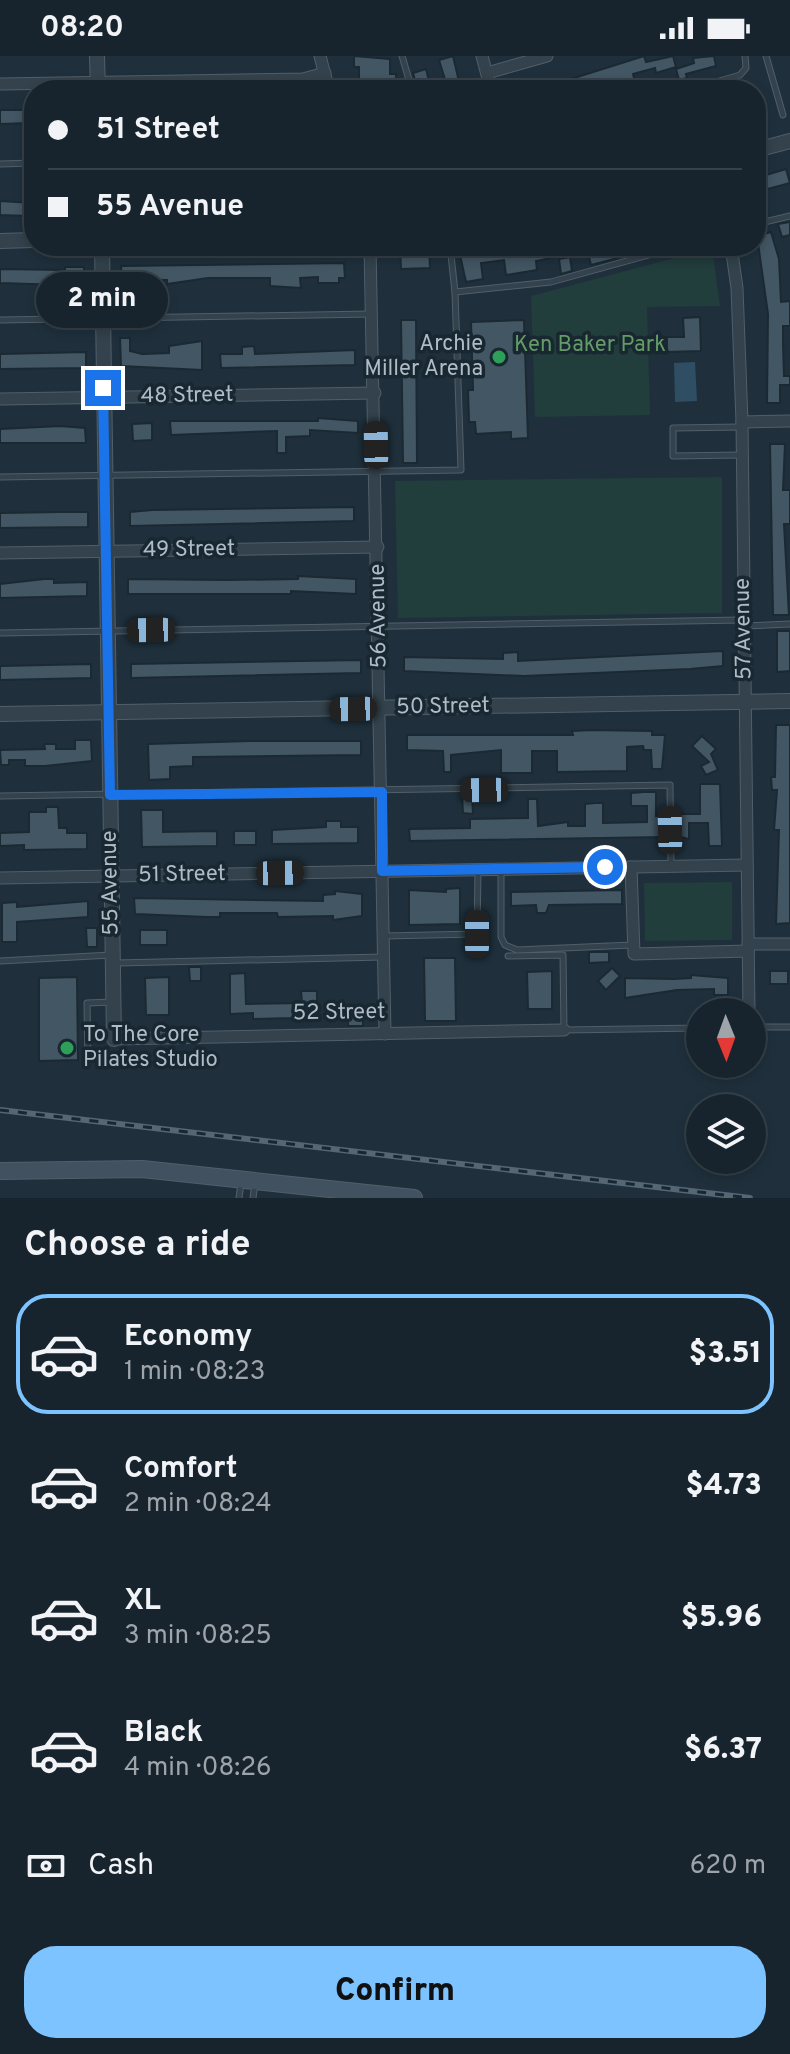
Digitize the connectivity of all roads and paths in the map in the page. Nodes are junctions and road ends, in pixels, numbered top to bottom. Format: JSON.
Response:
{"nodes":[{"id":1,"x":97,"y":56,"type":"edge"},
{"id":2,"x":320,"y":56,"type":"edge"},
{"id":3,"x":402,"y":56,"type":"edge"},
{"id":4,"x":482,"y":56,"type":"edge"},
{"id":5,"x":547,"y":56,"type":"edge"},
{"id":6,"x":745,"y":56,"type":"edge"},
{"id":7,"x":766,"y":56,"type":"edge"},
{"id":8,"x":325,"y":73,"type":"junction"},
{"id":9,"x":487,"y":73,"type":"junction"},
{"id":10,"x":98,"y":80,"type":"edge"},
{"id":11,"x":299,"y":80,"type":"edge"},
{"id":12,"x":327,"y":80,"type":"edge"},
{"id":13,"x":409,"y":80,"type":"edge"},
{"id":14,"x":489,"y":80,"type":"edge"},
{"id":15,"x":723,"y":80,"type":"edge"},
{"id":16,"x":0,"y":84,"type":"edge"},
{"id":17,"x":24,"y":84,"type":"edge"},
{"id":18,"x":783,"y":115,"type":"dead end"},
{"id":19,"x":790,"y":141,"type":"edge"},
{"id":20,"x":766,"y":147,"type":"edge"},
{"id":21,"x":24,"y":163,"type":"edge"},
{"id":22,"x":0,"y":164,"type":"edge"},
{"id":23,"x":790,"y":216,"type":"edge"},
{"id":24,"x":766,"y":222,"type":"edge"},
{"id":25,"x":24,"y":240,"type":"edge"},
{"id":26,"x":0,"y":241,"type":"edge"},
{"id":27,"x":102,"y":256,"type":"edge"},
{"id":28,"x":370,"y":256,"type":"edge"},
{"id":29,"x":451,"y":256,"type":"edge"},
{"id":30,"x":645,"y":256,"type":"edge"},
{"id":31,"x":732,"y":256,"type":"edge"},
{"id":32,"x":455,"y":292,"type":"junction"},
{"id":33,"x":373,"y":314,"type":"junction"},
{"id":34,"x":102,"y":319,"type":"junction"},
{"id":35,"x":0,"y":320,"type":"edge"},
{"id":36,"x":375,"y":393,"type":"junction"},
{"id":37,"x":103,"y":398,"type":"junction"},
{"id":38,"x":0,"y":399,"type":"edge"},
{"id":39,"x":790,"y":421,"type":"edge"},
{"id":40,"x":742,"y":424,"type":"junction"},
{"id":41,"x":742,"y":455,"type":"junction"},
{"id":42,"x":376,"y":471,"type":"junction"},
{"id":43,"x":105,"y":475,"type":"junction"},
{"id":44,"x":0,"y":477,"type":"edge"},
{"id":45,"x":378,"y":547,"type":"junction"},
{"id":46,"x":106,"y":551,"type":"junction"},
{"id":47,"x":0,"y":553,"type":"edge"},
{"id":48,"x":744,"y":623,"type":"junction"},
{"id":49,"x":790,"y":624,"type":"edge"},
{"id":50,"x":380,"y":626,"type":"junction"},
{"id":51,"x":108,"y":631,"type":"junction"},
{"id":52,"x":0,"y":633,"type":"edge"},
{"id":53,"x":790,"y":701,"type":"edge"},
{"id":54,"x":745,"y":702,"type":"junction"},
{"id":55,"x":381,"y":708,"type":"junction"},
{"id":56,"x":109,"y":712,"type":"junction"},
{"id":57,"x":0,"y":714,"type":"edge"},
{"id":58,"x":382,"y":792,"type":"junction"},
{"id":59,"x":110,"y":795,"type":"junction"},
{"id":60,"x":0,"y":796,"type":"edge"},
{"id":61,"x":747,"y":865,"type":"junction"},
{"id":62,"x":671,"y":866,"type":"junction"},
{"id":63,"x":631,"y":867,"type":"junction"},
{"id":64,"x":502,"y":869,"type":"junction"},
{"id":65,"x":478,"y":870,"type":"junction"},
{"id":66,"x":382,"y":871,"type":"junction"},
{"id":67,"x":111,"y":876,"type":"junction"},
{"id":68,"x":0,"y":878,"type":"edge"},
{"id":69,"x":383,"y":936,"type":"junction"},
{"id":70,"x":790,"y":944,"type":"edge"},
{"id":71,"x":632,"y":945,"type":"junction"},
{"id":72,"x":748,"y":948,"type":"junction"},
{"id":73,"x":508,"y":956,"type":"dead end"},
{"id":74,"x":384,"y":957,"type":"junction"},
{"id":75,"x":112,"y":959,"type":"junction"},
{"id":76,"x":0,"y":961,"type":"edge"},
{"id":77,"x":749,"y":998,"type":"edge"},
{"id":78,"x":113,"y":1002,"type":"junction"},
{"id":79,"x":766,"y":1027,"type":"edge"},
{"id":80,"x":790,"y":1027,"type":"edge"},
{"id":81,"x":686,"y":1028,"type":"edge"},
{"id":82,"x":564,"y":1030,"type":"junction"},
{"id":83,"x":385,"y":1034,"type":"junction"},
{"id":84,"x":114,"y":1039,"type":"joint"},
{"id":85,"x":88,"y":1061,"type":"dead end"},
{"id":86,"x":0,"y":1171,"type":"edge"},
{"id":87,"x":249,"y":1179,"type":"junction"},
{"id":88,"x":239,"y":1198,"type":"edge"},
{"id":89,"x":253,"y":1198,"type":"edge"},
{"id":90,"x":414,"y":1198,"type":"edge"}],
"edges":[{"from":1,"to":10,"type":"street"},
{"from":2,"to":8,"type":"street"},
{"from":3,"to":13,"type":"lane"},
{"from":4,"to":9,"type":"street"},
{"from":5,"to":9,"type":"street"},
{"from":6,"to":15,"type":"lane"},
{"from":7,"to":18,"type":"lane"},
{"from":8,"to":11,"type":"street"},
{"from":8,"to":12,"type":"street"},
{"from":9,"to":14,"type":"street"},
{"from":16,"to":17,"type":"street"},
{"from":19,"to":20,"type":"street"},
{"from":21,"to":22,"type":"lane"},
{"from":23,"to":24,"type":"lane"},
{"from":25,"to":26,"type":"street"},
{"from":27,"to":34,"type":"street","name":"55 Avenue"},
{"from":28,"to":33,"type":"street","name":"56 Avenue"},
{"from":29,"to":32,"type":"lane"},
{"from":30,"to":32,"type":"lane"},
{"from":31,"to":40,"type":"street","name":"57 Avenue"},
{"from":32,"to":42,"type":"lane"},
{"from":33,"to":34,"type":"lane"},
{"from":33,"to":36,"type":"street","name":"56 Avenue"},
{"from":34,"to":35,"type":"lane"},
{"from":34,"to":37,"type":"street","name":"55 Avenue"},
{"from":36,"to":37,"type":"street","name":"48 Street"},
{"from":36,"to":42,"type":"street","name":"56 Avenue"},
{"from":37,"to":38,"type":"street","name":"48 Street"},
{"from":37,"to":43,"type":"street","name":"55 Avenue"},
{"from":39,"to":40,"type":"street"},
{"from":40,"to":41,"type":"street","name":"57 Avenue"},
{"from":40,"to":41,"type":"lane"},
{"from":41,"to":48,"type":"street","name":"57 Avenue"},
{"from":42,"to":43,"type":"lane"},
{"from":42,"to":45,"type":"street","name":"56 Avenue"},
{"from":43,"to":44,"type":"lane"},
{"from":43,"to":46,"type":"street","name":"55 Avenue"},
{"from":45,"to":46,"type":"street","name":"49 Street"},
{"from":45,"to":50,"type":"street","name":"56 Avenue"},
{"from":46,"to":47,"type":"street","name":"49 Street"},
{"from":46,"to":51,"type":"street","name":"55 Avenue"},
{"from":48,"to":49,"type":"lane"},
{"from":48,"to":50,"type":"lane"},
{"from":48,"to":54,"type":"street","name":"57 Avenue"},
{"from":50,"to":51,"type":"lane"},
{"from":50,"to":55,"type":"street","name":"56 Avenue"},
{"from":51,"to":52,"type":"lane"},
{"from":51,"to":56,"type":"street","name":"55 Avenue"},
{"from":53,"to":54,"type":"street","name":"50 Street"},
{"from":54,"to":55,"type":"street","name":"50 Street"},
{"from":54,"to":61,"type":"street","name":"57 Avenue"},
{"from":55,"to":56,"type":"street","name":"50 Street"},
{"from":55,"to":58,"type":"street","name":"56 Avenue"},
{"from":56,"to":57,"type":"street","name":"50 Street"},
{"from":56,"to":59,"type":"street","name":"55 Avenue"},
{"from":58,"to":59,"type":"lane"},
{"from":58,"to":62,"type":"lane"},
{"from":58,"to":66,"type":"street","name":"56 Avenue"},
{"from":59,"to":60,"type":"lane"},
{"from":59,"to":67,"type":"street","name":"55 Avenue"},
{"from":61,"to":62,"type":"street","name":"51 Street"},
{"from":61,"to":72,"type":"street","name":"57 Avenue"},
{"from":62,"to":63,"type":"street","name":"51 Street"},
{"from":63,"to":64,"type":"street","name":"51 Street"},
{"from":63,"to":71,"type":"street"},
{"from":64,"to":65,"type":"street","name":"51 Street"},
{"from":64,"to":71,"type":"lane"},
{"from":65,"to":66,"type":"street","name":"51 Street"},
{"from":65,"to":69,"type":"lane"},
{"from":66,"to":67,"type":"street","name":"51 Street"},
{"from":66,"to":69,"type":"street","name":"56 Avenue"},
{"from":67,"to":68,"type":"street","name":"51 Street"},
{"from":67,"to":75,"type":"street","name":"55 Avenue"},
{"from":69,"to":74,"type":"street","name":"56 Avenue"},
{"from":70,"to":72,"type":"street"},
{"from":71,"to":72,"type":"street"},
{"from":72,"to":77,"type":"street","name":"57 Avenue"},
{"from":73,"to":82,"type":"lane"},
{"from":74,"to":75,"type":"lane"},
{"from":74,"to":83,"type":"street","name":"56 Avenue"},
{"from":75,"to":76,"type":"lane"},
{"from":75,"to":78,"type":"street","name":"55 Avenue"},
{"from":78,"to":84,"type":"street","name":"55 Avenue"},
{"from":78,"to":85,"type":"lane"},
{"from":79,"to":80,"type":"lane"},
{"from":81,"to":82,"type":"lane"},
{"from":82,"to":83,"type":"street","name":"52 Street"},
{"from":83,"to":84,"type":"street","name":"52 Street"},
{"from":86,"to":87,"type":"main road"},
{"from":87,"to":88,"type":"lane"},
{"from":87,"to":89,"type":"lane"},
{"from":87,"to":90,"type":"main road"}]}
